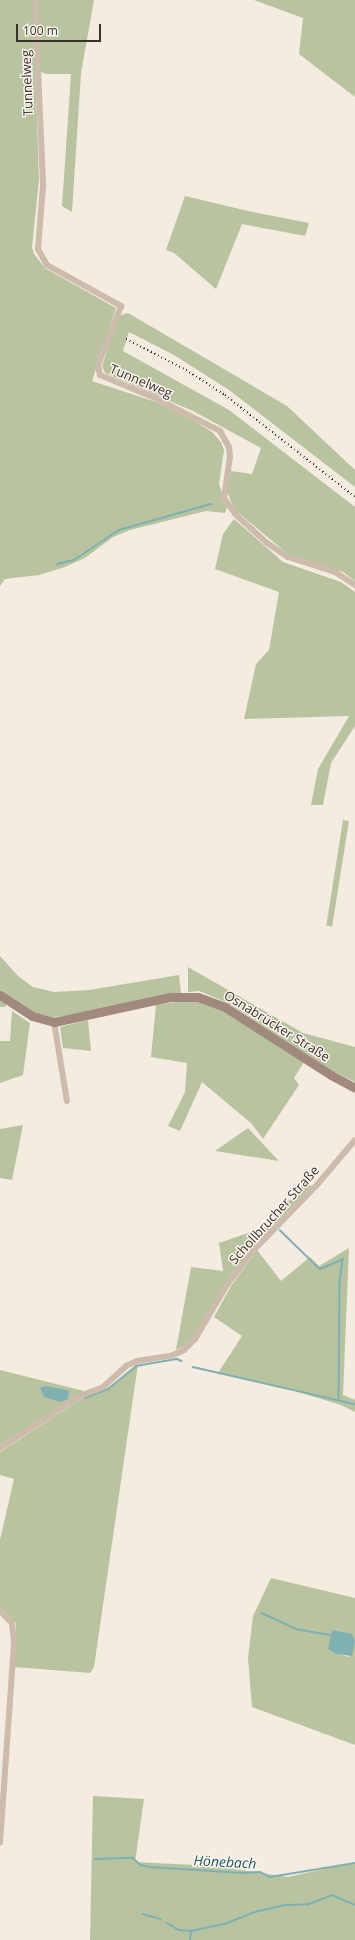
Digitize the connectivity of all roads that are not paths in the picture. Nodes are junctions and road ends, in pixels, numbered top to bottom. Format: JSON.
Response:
{"nodes":[{"id":1,"x":35,"y":0,"type":"edge"},
{"id":2,"x":355,"y":584,"type":"edge"},
{"id":3,"x":0,"y":995,"type":"edge"},
{"id":4,"x":54,"y":1022,"type":"junction"},
{"id":5,"x":355,"y":1088,"type":"edge"},
{"id":6,"x":68,"y":1101,"type":"dead end"},
{"id":7,"x":355,"y":1140,"type":"edge"},
{"id":8,"x":0,"y":1448,"type":"edge"},
{"id":9,"x":0,"y":1611,"type":"edge"},
{"id":10,"x":0,"y":1843,"type":"edge"}],
"edges":[{"from":1,"to":2,"type":"street","name":"Tunnelweg"},
{"from":3,"to":4,"type":"main road","name":"Osnabrücker Straße"},
{"from":4,"to":5,"type":"main road","name":"Osnabrücker Straße"},
{"from":4,"to":6,"type":"street"},
{"from":7,"to":8,"type":"street","name":"Schollbrucher Straße"},
{"from":9,"to":10,"type":"street"}]}
